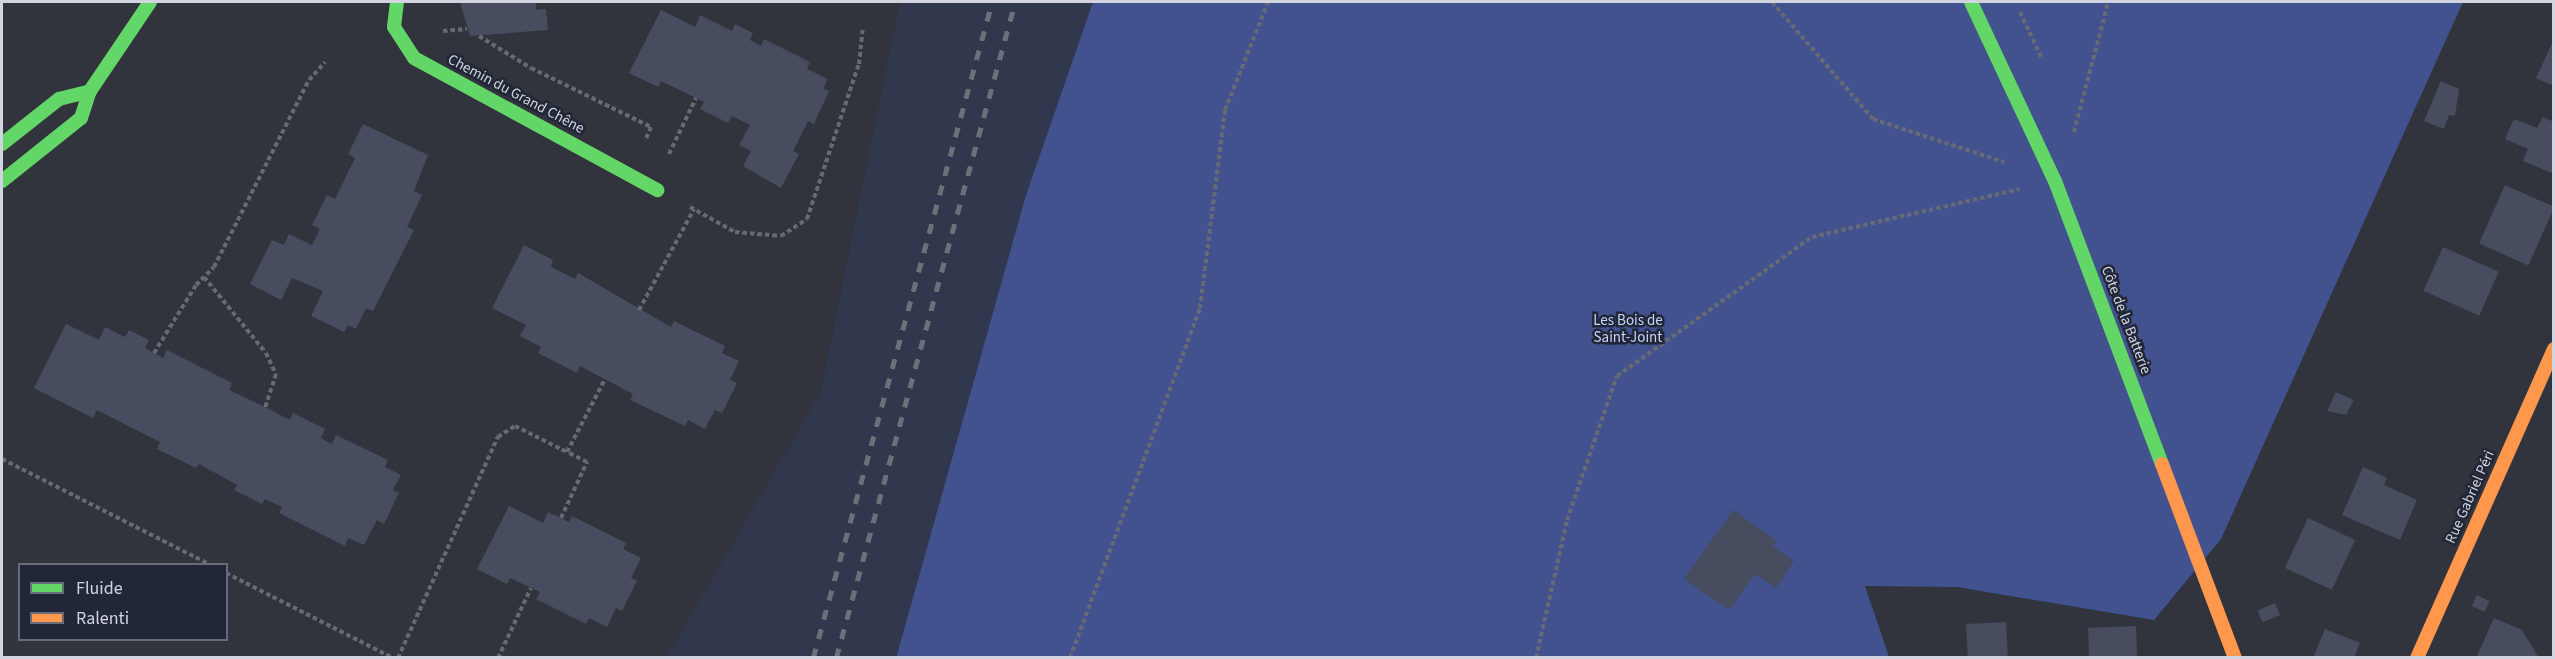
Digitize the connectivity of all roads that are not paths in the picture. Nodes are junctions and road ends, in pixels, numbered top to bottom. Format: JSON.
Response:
{"nodes":[{"id":1,"x":150,"y":2,"type":"edge"},
{"id":2,"x":397,"y":2,"type":"edge"},
{"id":3,"x":1971,"y":2,"type":"edge"},
{"id":4,"x":90,"y":91,"type":"junction"},
{"id":5,"x":2,"y":144,"type":"edge"},
{"id":6,"x":2,"y":181,"type":"edge"},
{"id":7,"x":655,"y":189,"type":"road end"},
{"id":8,"x":2553,"y":349,"type":"edge"},
{"id":9,"x":2235,"y":657,"type":"edge"},
{"id":10,"x":2417,"y":657,"type":"edge"}],
"edges":[{"from":1,"to":4,"type":"main road"},
{"from":2,"to":7,"type":"main road","name":"Chemin du Grand Chêne"},
{"from":3,"to":9,"type":"main road","name":"Côte de la Batterie"},
{"from":4,"to":5,"type":"main road"},
{"from":4,"to":6,"type":"main road"},
{"from":8,"to":10,"type":"main road","name":"Rue Gabriel Péri"}]}
